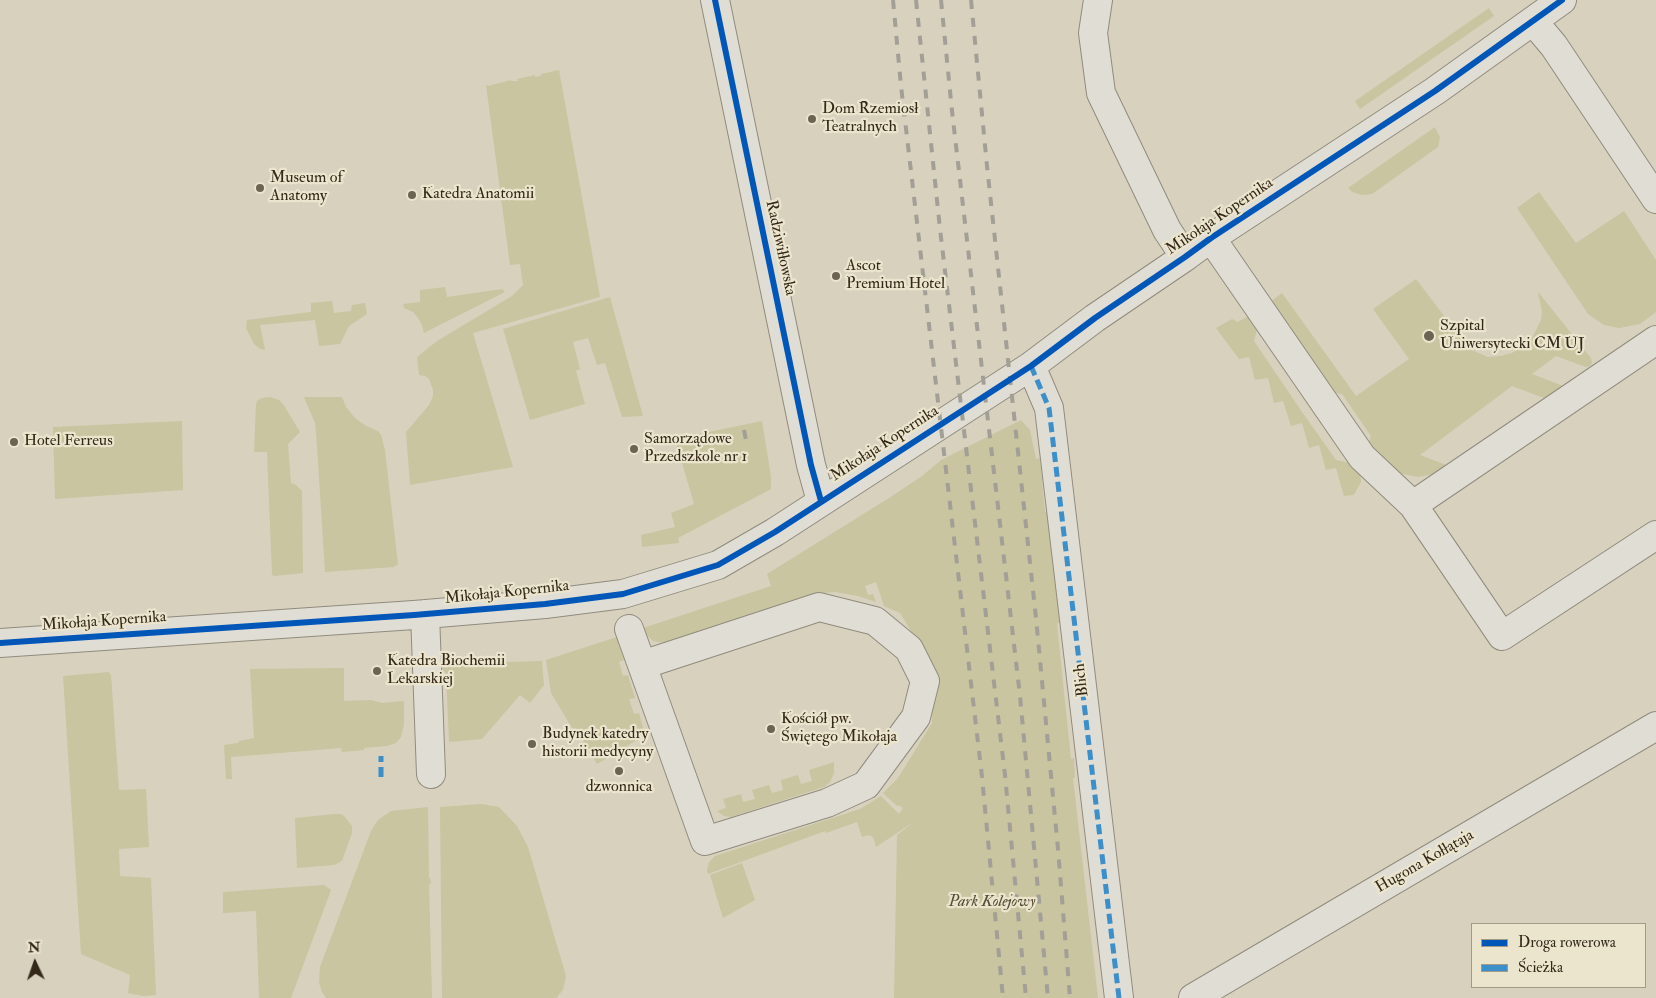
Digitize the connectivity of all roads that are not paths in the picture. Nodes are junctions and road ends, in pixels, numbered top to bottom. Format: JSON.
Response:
{"nodes":[{"id":1,"x":715,"y":0,"type":"edge"},
{"id":2,"x":1098,"y":0,"type":"edge"},
{"id":3,"x":1562,"y":0,"type":"edge"},
{"id":4,"x":1533,"y":21,"type":"junction"},
{"id":5,"x":1656,"y":199,"type":"edge"},
{"id":6,"x":1210,"y":238,"type":"junction"},
{"id":7,"x":1185,"y":257,"type":"junction"},
{"id":8,"x":1656,"y":340,"type":"edge"},
{"id":9,"x":1031,"y":366,"type":"junction"},
{"id":10,"x":821,"y":501,"type":"junction"},
{"id":11,"x":1413,"y":505,"type":"junction"},
{"id":12,"x":1656,"y":535,"type":"edge"},
{"id":13,"x":425,"y":614,"type":"junction"},
{"id":14,"x":629,"y":629,"type":"dead end"},
{"id":15,"x":0,"y":643,"type":"edge"},
{"id":16,"x":642,"y":665,"type":"junction"},
{"id":17,"x":1656,"y":726,"type":"edge"},
{"id":18,"x":431,"y":774,"type":"dead end"},
{"id":19,"x":1119,"y":998,"type":"edge"},
{"id":20,"x":1193,"y":998,"type":"edge"}],
"edges":[{"from":1,"to":10,"type":"street","name":"Radziwiłłowska"},
{"from":2,"to":7,"type":"street"},
{"from":3,"to":4,"type":"street","name":"Mikołaja Kopernika"},
{"from":4,"to":5,"type":"street"},
{"from":4,"to":6,"type":"street","name":"Mikołaja Kopernika"},
{"from":6,"to":7,"type":"street","name":"Mikołaja Kopernika"},
{"from":6,"to":11,"type":"street"},
{"from":7,"to":9,"type":"street","name":"Mikołaja Kopernika"},
{"from":8,"to":11,"type":"street"},
{"from":9,"to":10,"type":"street","name":"Mikołaja Kopernika"},
{"from":9,"to":19,"type":"street","name":"Blich"},
{"from":10,"to":13,"type":"street","name":"Mikołaja Kopernika"},
{"from":11,"to":12,"type":"street"},
{"from":13,"to":15,"type":"street","name":"Mikołaja Kopernika"},
{"from":13,"to":18,"type":"street"},
{"from":14,"to":16,"type":"street"},
{"from":16,"to":16,"type":"street"},
{"from":17,"to":20,"type":"street","name":"Hugona Kołłątaja"}]}
